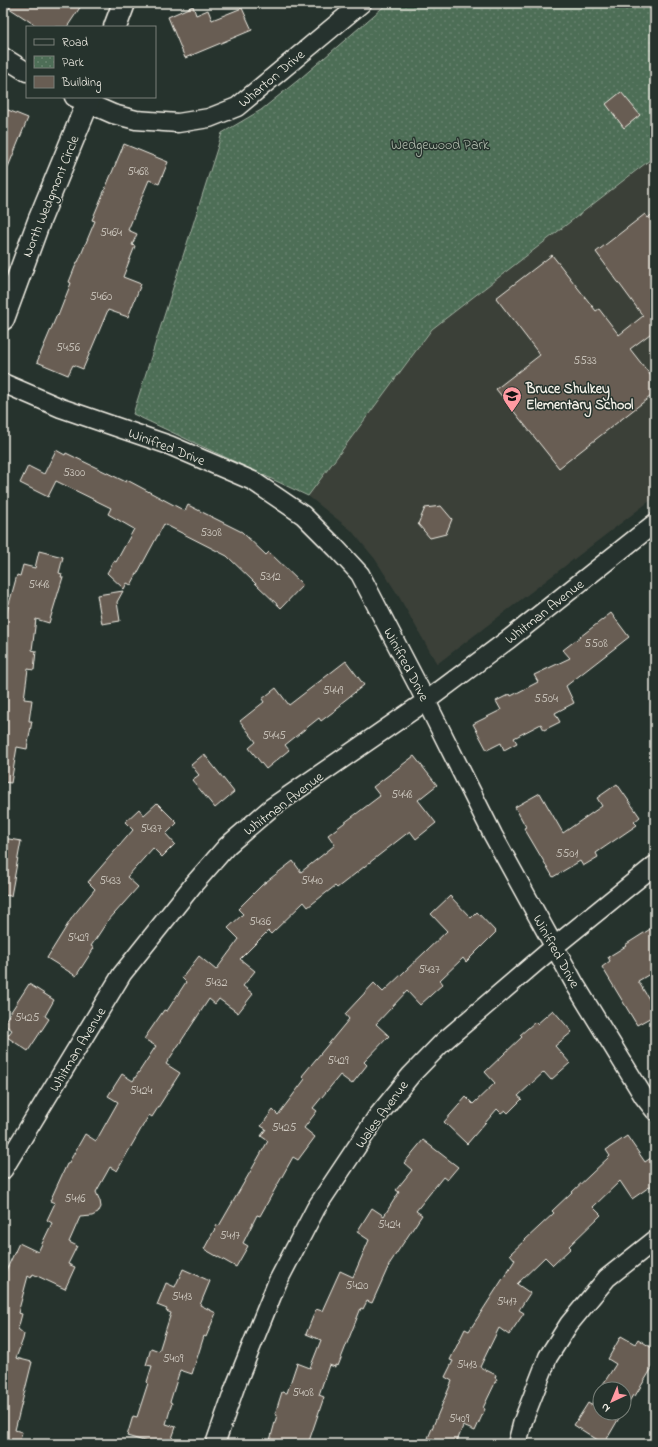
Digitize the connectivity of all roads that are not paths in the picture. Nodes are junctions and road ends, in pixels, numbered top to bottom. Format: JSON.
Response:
{"nodes":[{"id":1,"x":124,"y":3,"type":"edge"},
{"id":2,"x":362,"y":3,"type":"edge"},
{"id":3,"x":115,"y":26,"type":"edge"},
{"id":4,"x":3,"y":57,"type":"edge"},
{"id":5,"x":26,"y":71,"type":"edge"},
{"id":6,"x":84,"y":99,"type":"edge"},
{"id":7,"x":3,"y":319,"type":"edge"},
{"id":8,"x":3,"y":383,"type":"edge"},
{"id":9,"x":655,"y":523,"type":"edge"},
{"id":10,"x":426,"y":700,"type":"junction"},
{"id":11,"x":655,"y":865,"type":"edge"},
{"id":12,"x":555,"y":946,"type":"junction"},
{"id":13,"x":655,"y":1111,"type":"edge"},
{"id":14,"x":3,"y":1170,"type":"edge"},
{"id":15,"x":655,"y":1240,"type":"edge"},
{"id":16,"x":215,"y":1444,"type":"edge"},
{"id":17,"x":517,"y":1444,"type":"edge"}],
"edges":[{"from":1,"to":3,"type":"street"},
{"from":2,"to":6,"type":"street","name":"Wharton Drive"},
{"from":4,"to":5,"type":"street"},
{"from":6,"to":7,"type":"street","name":"North Wedgmont Circle"},
{"from":8,"to":10,"type":"street","name":"Winifred Drive"},
{"from":9,"to":10,"type":"street","name":"Whitman Avenue"},
{"from":10,"to":12,"type":"street","name":"Winifred Drive"},
{"from":10,"to":14,"type":"street","name":"Whitman Avenue"},
{"from":11,"to":12,"type":"street","name":"Wales Avenue"},
{"from":12,"to":13,"type":"street","name":"Winifred Drive"},
{"from":12,"to":16,"type":"street","name":"Wales Avenue"},
{"from":15,"to":17,"type":"street"}]}
